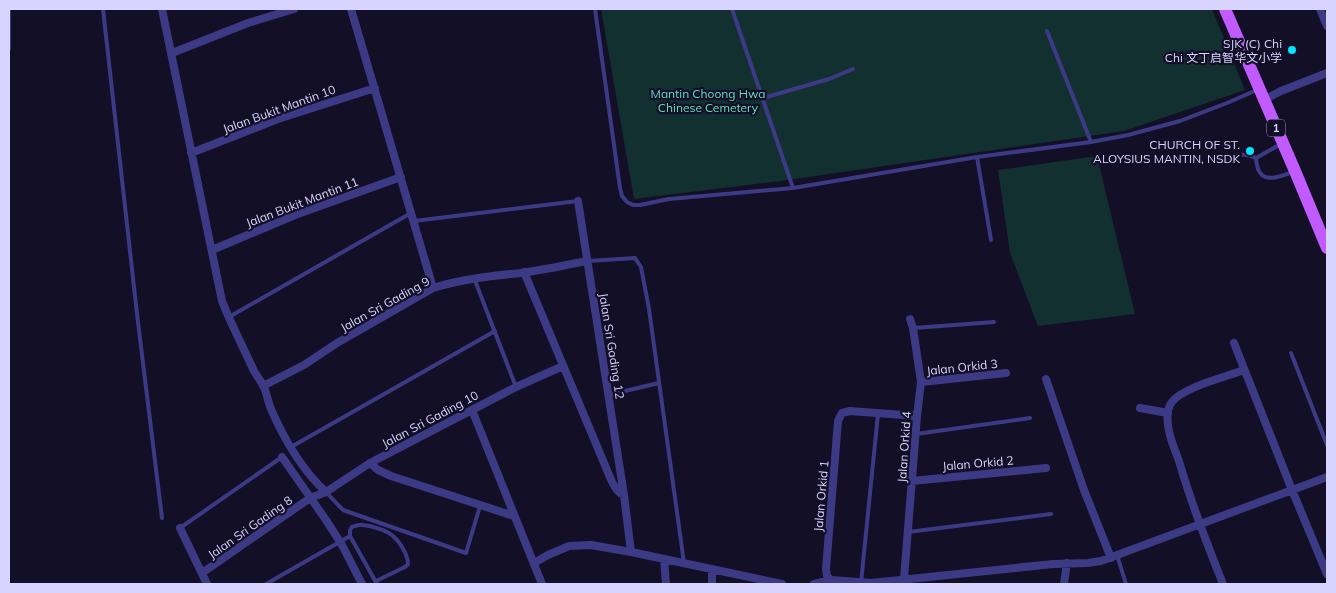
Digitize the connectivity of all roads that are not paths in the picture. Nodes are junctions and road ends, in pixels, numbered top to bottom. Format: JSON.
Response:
{"nodes":[{"id":1,"x":9,"y":9,"type":"edge"},
{"id":2,"x":103,"y":9,"type":"edge"},
{"id":3,"x":162,"y":9,"type":"edge"},
{"id":4,"x":294,"y":9,"type":"edge"},
{"id":5,"x":351,"y":9,"type":"edge"},
{"id":6,"x":596,"y":9,"type":"edge"},
{"id":7,"x":732,"y":9,"type":"edge"},
{"id":8,"x":1225,"y":9,"type":"edge"},
{"id":9,"x":1320,"y":9,"type":"edge"},
{"id":10,"x":1327,"y":26,"type":"edge"},
{"id":11,"x":1047,"y":31,"type":"dead end"},
{"id":12,"x":9,"y":49,"type":"edge"},
{"id":13,"x":172,"y":52,"type":"junction"},
{"id":14,"x":853,"y":69,"type":"dead end"},
{"id":15,"x":1327,"y":73,"type":"edge"},
{"id":16,"x":374,"y":88,"type":"junction"},
{"id":17,"x":1262,"y":94,"type":"junction"},
{"id":18,"x":763,"y":98,"type":"junction"},
{"id":19,"x":1091,"y":142,"type":"junction"},
{"id":20,"x":1283,"y":143,"type":"junction"},
{"id":21,"x":191,"y":153,"type":"junction"},
{"id":22,"x":977,"y":157,"type":"junction"},
{"id":23,"x":1230,"y":157,"type":"dead end"},
{"id":24,"x":1256,"y":158,"type":"junction"},
{"id":25,"x":1296,"y":171,"type":"junction"},
{"id":26,"x":401,"y":177,"type":"junction"},
{"id":27,"x":793,"y":188,"type":"junction"},
{"id":28,"x":578,"y":201,"type":"joint"},
{"id":29,"x":411,"y":213,"type":"junction"},
{"id":30,"x":414,"y":221,"type":"junction"},
{"id":31,"x":991,"y":240,"type":"dead end"},
{"id":32,"x":1327,"y":248,"type":"edge"},
{"id":33,"x":212,"y":250,"type":"junction"},
{"id":34,"x":587,"y":261,"type":"junction"},
{"id":35,"x":524,"y":272,"type":"junction"},
{"id":36,"x":474,"y":278,"type":"junction"},
{"id":37,"x":433,"y":288,"type":"junction"},
{"id":38,"x":228,"y":317,"type":"junction"},
{"id":39,"x":910,"y":319,"type":"dead end"},
{"id":40,"x":994,"y":322,"type":"dead end"},
{"id":41,"x":914,"y":328,"type":"junction"},
{"id":42,"x":494,"y":331,"type":"junction"},
{"id":43,"x":1234,"y":343,"type":"dead end"},
{"id":44,"x":1291,"y":353,"type":"dead end"},
{"id":45,"x":563,"y":366,"type":"junction"},
{"id":46,"x":1244,"y":370,"type":"junction"},
{"id":47,"x":1006,"y":373,"type":"dead end"},
{"id":48,"x":1046,"y":379,"type":"dead end"},
{"id":49,"x":921,"y":382,"type":"junction"},
{"id":50,"x":659,"y":383,"type":"junction"},
{"id":51,"x":263,"y":386,"type":"junction"},
{"id":52,"x":516,"y":386,"type":"junction"},
{"id":53,"x":608,"y":395,"type":"junction"},
{"id":54,"x":1140,"y":408,"type":"dead end"},
{"id":55,"x":472,"y":410,"type":"junction"},
{"id":56,"x":878,"y":412,"type":"junction"},
{"id":57,"x":1168,"y":413,"type":"junction"},
{"id":58,"x":917,"y":416,"type":"junction"},
{"id":59,"x":1030,"y":418,"type":"dead end"},
{"id":60,"x":916,"y":434,"type":"junction"},
{"id":61,"x":1327,"y":445,"type":"edge"},
{"id":62,"x":292,"y":447,"type":"junction"},
{"id":63,"x":282,"y":457,"type":"joint"},
{"id":64,"x":370,"y":463,"type":"junction"},
{"id":65,"x":1046,"y":468,"type":"dead end"},
{"id":66,"x":1327,"y":477,"type":"edge"},
{"id":67,"x":912,"y":481,"type":"junction"},
{"id":68,"x":1292,"y":490,"type":"junction"},
{"id":69,"x":326,"y":492,"type":"junction"},
{"id":70,"x":624,"y":495,"type":"junction"},
{"id":71,"x":310,"y":498,"type":"junction"},
{"id":72,"x":480,"y":506,"type":"junction"},
{"id":73,"x":1051,"y":514,"type":"dead end"},
{"id":74,"x":514,"y":516,"type":"junction"},
{"id":75,"x":162,"y":518,"type":"dead end"},
{"id":76,"x":1199,"y":524,"type":"junction"},
{"id":77,"x":180,"y":528,"type":"joint"},
{"id":78,"x":908,"y":532,"type":"junction"},
{"id":79,"x":350,"y":536,"type":"junction"},
{"id":80,"x":339,"y":541,"type":"junction"},
{"id":81,"x":631,"y":552,"type":"junction"},
{"id":82,"x":1114,"y":556,"type":"junction"},
{"id":83,"x":664,"y":559,"type":"junction"},
{"id":84,"x":534,"y":563,"type":"junction"},
{"id":85,"x":684,"y":563,"type":"junction"},
{"id":86,"x":1067,"y":563,"type":"junction"},
{"id":87,"x":712,"y":570,"type":"junction"},
{"id":88,"x":202,"y":573,"type":"junction"},
{"id":89,"x":1327,"y":574,"type":"edge"},
{"id":90,"x":904,"y":579,"type":"junction"},
{"id":91,"x":831,"y":580,"type":"junction"},
{"id":92,"x":754,"y":581,"type":"edge"},
{"id":93,"x":377,"y":583,"type":"edge"},
{"id":94,"x":847,"y":583,"type":"edge"},
{"id":95,"x":207,"y":584,"type":"edge"},
{"id":96,"x":266,"y":584,"type":"edge"},
{"id":97,"x":362,"y":584,"type":"edge"},
{"id":98,"x":542,"y":584,"type":"edge"},
{"id":99,"x":666,"y":584,"type":"edge"},
{"id":100,"x":712,"y":584,"type":"edge"},
{"id":101,"x":782,"y":584,"type":"edge"},
{"id":102,"x":814,"y":584,"type":"edge"},
{"id":103,"x":861,"y":584,"type":"edge"},
{"id":104,"x":1064,"y":584,"type":"edge"},
{"id":105,"x":1126,"y":584,"type":"edge"},
{"id":106,"x":1223,"y":584,"type":"edge"}],
"edges":[{"from":1,"to":12,"type":"lane"},
{"from":2,"to":75,"type":"lane"},
{"from":3,"to":13,"type":"street"},
{"from":4,"to":13,"type":"street"},
{"from":5,"to":16,"type":"street"},
{"from":6,"to":27,"type":"lane"},
{"from":7,"to":18,"type":"lane"},
{"from":8,"to":17,"type":"main road","number":"1"},
{"from":9,"to":10,"type":"street"},
{"from":11,"to":19,"type":"lane"},
{"from":13,"to":21,"type":"street"},
{"from":14,"to":18,"type":"lane"},
{"from":15,"to":17,"type":"street"},
{"from":16,"to":21,"type":"street","name":"Jalan Bukit Mantin 10"},
{"from":16,"to":26,"type":"street"},
{"from":17,"to":19,"type":"lane"},
{"from":17,"to":20,"type":"main road","number":"1"},
{"from":18,"to":27,"type":"lane"},
{"from":19,"to":22,"type":"lane"},
{"from":20,"to":24,"type":"lane"},
{"from":20,"to":25,"type":"main road","number":"1"},
{"from":21,"to":33,"type":"street"},
{"from":22,"to":27,"type":"lane"},
{"from":22,"to":31,"type":"lane"},
{"from":23,"to":24,"type":"lane"},
{"from":24,"to":25,"type":"lane"},
{"from":25,"to":32,"type":"main road","number":"1"},
{"from":26,"to":29,"type":"street"},
{"from":26,"to":33,"type":"street","name":"Jalan Bukit Mantin 11"},
{"from":28,"to":30,"type":"lane"},
{"from":28,"to":34,"type":"street","name":"Jalan Sri Gading 12"},
{"from":29,"to":30,"type":"street"},
{"from":29,"to":38,"type":"lane"},
{"from":30,"to":37,"type":"street"},
{"from":33,"to":38,"type":"street"},
{"from":34,"to":35,"type":"street","name":"Jalan Sri Gading 9"},
{"from":34,"to":50,"type":"lane"},
{"from":34,"to":53,"type":"street","name":"Jalan Sri Gading 12"},
{"from":35,"to":36,"type":"street","name":"Jalan Sri Gading 9"},
{"from":35,"to":45,"type":"street"},
{"from":36,"to":37,"type":"street","name":"Jalan Sri Gading 9"},
{"from":36,"to":42,"type":"lane"},
{"from":37,"to":51,"type":"street","name":"Jalan Sri Gading 9"},
{"from":38,"to":51,"type":"street"},
{"from":39,"to":41,"type":"street","name":"Jalan Orkid 4"},
{"from":40,"to":41,"type":"lane"},
{"from":41,"to":49,"type":"street","name":"Jalan Orkid 4"},
{"from":42,"to":52,"type":"lane"},
{"from":42,"to":62,"type":"lane"},
{"from":43,"to":46,"type":"street"},
{"from":44,"to":61,"type":"lane"},
{"from":45,"to":52,"type":"street","name":"Jalan Sri Gading 10"},
{"from":45,"to":70,"type":"street"},
{"from":46,"to":57,"type":"street"},
{"from":46,"to":68,"type":"street"},
{"from":47,"to":49,"type":"street","name":"Jalan Orkid 3"},
{"from":48,"to":82,"type":"street"},
{"from":49,"to":58,"type":"street","name":"Jalan Orkid 4"},
{"from":50,"to":53,"type":"lane"},
{"from":50,"to":85,"type":"lane"},
{"from":51,"to":62,"type":"street"},
{"from":52,"to":55,"type":"street","name":"Jalan Sri Gading 10"},
{"from":53,"to":70,"type":"street","name":"Jalan Sri Gading 12"},
{"from":54,"to":57,"type":"street"},
{"from":55,"to":64,"type":"street","name":"Jalan Sri Gading 10"},
{"from":55,"to":74,"type":"street"},
{"from":56,"to":58,"type":"street"},
{"from":56,"to":91,"type":"street","name":"Jalan Orkid 1"},
{"from":56,"to":103,"type":"lane"},
{"from":57,"to":76,"type":"street"},
{"from":58,"to":60,"type":"street","name":"Jalan Orkid 4"},
{"from":59,"to":60,"type":"lane"},
{"from":60,"to":67,"type":"street","name":"Jalan Orkid 4"},
{"from":62,"to":69,"type":"street"},
{"from":63,"to":71,"type":"street"},
{"from":63,"to":77,"type":"lane"},
{"from":64,"to":69,"type":"street","name":"Jalan Sri Gading 10"},
{"from":64,"to":72,"type":"street"},
{"from":65,"to":67,"type":"street","name":"Jalan Orkid 2"},
{"from":66,"to":68,"type":"street"},
{"from":67,"to":78,"type":"street","name":"Jalan Orkid 4"},
{"from":68,"to":76,"type":"street"},
{"from":68,"to":89,"type":"street"},
{"from":69,"to":71,"type":"street","name":"Jalan Sri Gading 10"},
{"from":69,"to":72,"type":"lane"},
{"from":70,"to":81,"type":"street","name":"Jalan Sri Gading 12"},
{"from":71,"to":80,"type":"street"},
{"from":71,"to":88,"type":"street","name":"Jalan Sri Gading 8"},
{"from":72,"to":74,"type":"street"},
{"from":73,"to":78,"type":"lane"},
{"from":74,"to":84,"type":"street"},
{"from":76,"to":82,"type":"street"},
{"from":76,"to":106,"type":"street"},
{"from":77,"to":88,"type":"street"},
{"from":78,"to":90,"type":"street","name":"Jalan Orkid 4"},
{"from":79,"to":80,"type":"lane"},
{"from":79,"to":93,"type":"lane"},
{"from":79,"to":93,"type":"lane"},
{"from":80,"to":96,"type":"lane"},
{"from":80,"to":97,"type":"street"},
{"from":81,"to":83,"type":"street"},
{"from":81,"to":84,"type":"street"},
{"from":82,"to":86,"type":"street"},
{"from":82,"to":105,"type":"lane"},
{"from":83,"to":85,"type":"street"},
{"from":83,"to":99,"type":"street"},
{"from":84,"to":98,"type":"street"},
{"from":85,"to":87,"type":"street"},
{"from":86,"to":90,"type":"street"},
{"from":86,"to":104,"type":"street"},
{"from":87,"to":92,"type":"street"},
{"from":87,"to":100,"type":"street"},
{"from":88,"to":95,"type":"street"},
{"from":90,"to":103,"type":"street"},
{"from":91,"to":94,"type":"street"},
{"from":91,"to":102,"type":"street"},
{"from":92,"to":101,"type":"street"},
{"from":94,"to":103,"type":"street"}]}
